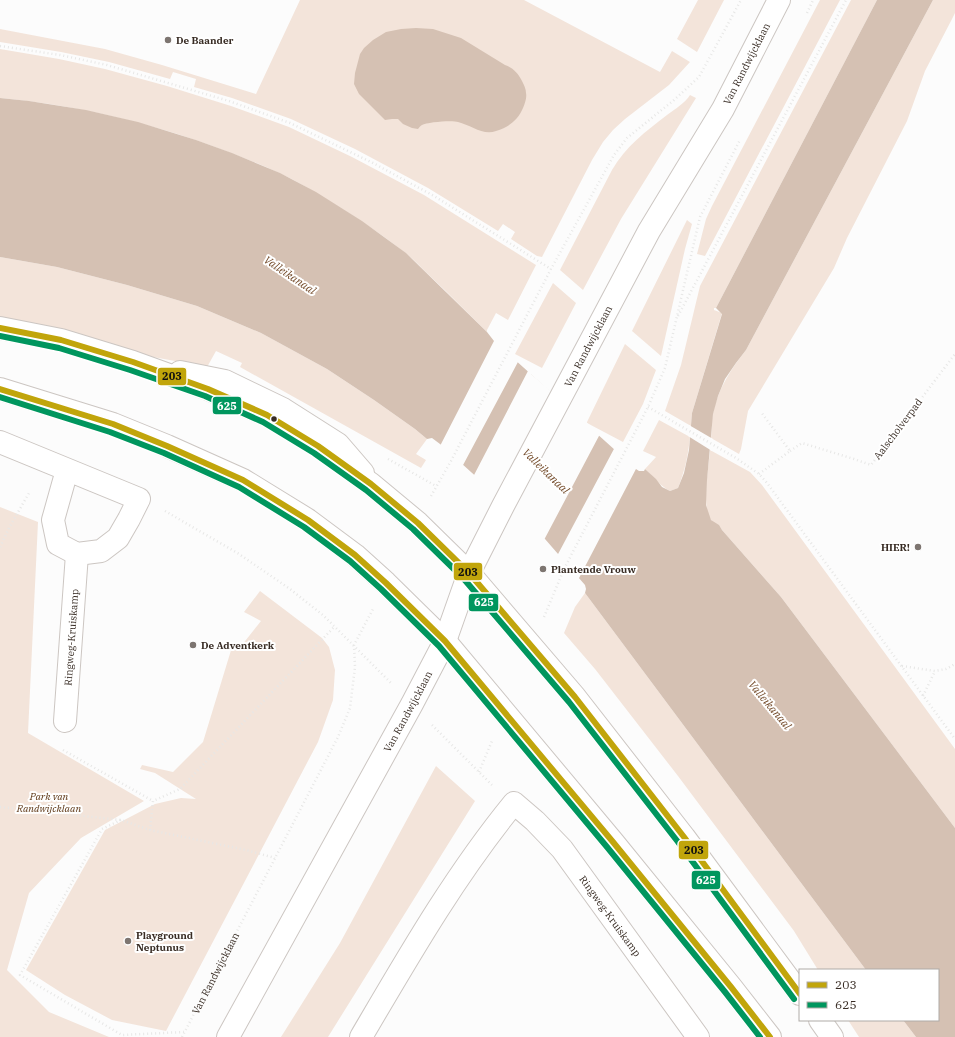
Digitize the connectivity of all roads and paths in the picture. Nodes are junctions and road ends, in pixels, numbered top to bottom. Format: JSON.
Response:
{"nodes":[{"id":1,"x":742,"y":0,"type":"edge"},
{"id":2,"x":779,"y":0,"type":"edge"},
{"id":3,"x":813,"y":0,"type":"edge"},
{"id":4,"x":846,"y":0,"type":"edge"},
{"id":5,"x":806,"y":14,"type":"dead end"},
{"id":6,"x":0,"y":46,"type":"edge"},
{"id":7,"x":740,"y":140,"type":"dead end"},
{"id":8,"x":551,"y":269,"type":"junction"},
{"id":9,"x":676,"y":320,"type":"junction"},
{"id":10,"x":0,"y":328,"type":"edge"},
{"id":11,"x":955,"y":354,"type":"edge"},
{"id":12,"x":0,"y":389,"type":"edge"},
{"id":13,"x":648,"y":407,"type":"junction"},
{"id":14,"x":761,"y":412,"type":"dead end"},
{"id":15,"x":0,"y":442,"type":"edge"},
{"id":16,"x":790,"y":451,"type":"junction"},
{"id":17,"x":57,"y":465,"type":"junction"},
{"id":18,"x":759,"y":474,"type":"junction"},
{"id":19,"x":139,"y":499,"type":"junction"},
{"id":20,"x":418,"y":523,"type":"junction"},
{"id":21,"x":0,"y":547,"type":"edge"},
{"id":22,"x":77,"y":554,"type":"junction"},
{"id":23,"x":564,"y":569,"type":"dead end"},
{"id":24,"x":469,"y":573,"type":"junction"},
{"id":25,"x":386,"y":583,"type":"junction"},
{"id":26,"x":335,"y":626,"type":"junction"},
{"id":27,"x":445,"y":641,"type":"junction"},
{"id":28,"x":354,"y":645,"type":"junction"},
{"id":29,"x":955,"y":664,"type":"edge"},
{"id":30,"x":901,"y":666,"type":"junction"},
{"id":31,"x":935,"y":671,"type":"junction"},
{"id":32,"x":923,"y":696,"type":"junction"},
{"id":33,"x":412,"y":704,"type":"junction"},
{"id":34,"x":65,"y":721,"type":"joint"},
{"id":35,"x":955,"y":739,"type":"edge"},
{"id":36,"x":153,"y":800,"type":"junction"},
{"id":37,"x":514,"y":803,"type":"junction"},
{"id":38,"x":0,"y":807,"type":"edge"},
{"id":39,"x":121,"y":820,"type":"junction"},
{"id":40,"x":150,"y":830,"type":"junction"},
{"id":41,"x":275,"y":858,"type":"junction"},
{"id":42,"x":799,"y":993,"type":"edge"},
{"id":43,"x":821,"y":1021,"type":"edge"},
{"id":44,"x":184,"y":1032,"type":"junction"},
{"id":45,"x":120,"y":1036,"type":"edge"},
{"id":46,"x":182,"y":1037,"type":"edge"},
{"id":47,"x":228,"y":1037,"type":"edge"},
{"id":48,"x":361,"y":1037,"type":"edge"},
{"id":49,"x":698,"y":1037,"type":"edge"},
{"id":50,"x":770,"y":1037,"type":"edge"},
{"id":51,"x":832,"y":1037,"type":"edge"}],
"edges":[{"from":1,"to":8,"type":"path"},
{"from":2,"to":24,"type":"main road","name":"Van Randwijcklaan"},
{"from":3,"to":5,"type":"path"},
{"from":4,"to":9,"type":"path"},
{"from":6,"to":8,"type":"path"},
{"from":7,"to":9,"type":"path"},
{"from":8,"to":20,"type":"path"},
{"from":9,"to":13,"type":"path"},
{"from":10,"to":20,"type":"main road"},
{"from":11,"to":16,"type":"path","name":"Aalscholverpad"},
{"from":12,"to":25,"type":"main road"},
{"from":13,"to":18,"type":"path"},
{"from":13,"to":23,"type":"path"},
{"from":14,"to":16,"type":"path"},
{"from":15,"to":17,"type":"main road"},
{"from":16,"to":18,"type":"path"},
{"from":17,"to":19,"type":"main road"},
{"from":17,"to":21,"type":"path"},
{"from":17,"to":22,"type":"main road"},
{"from":18,"to":30,"type":"path"},
{"from":19,"to":22,"type":"main road"},
{"from":19,"to":26,"type":"path"},
{"from":20,"to":24,"type":"main road"},
{"from":22,"to":34,"type":"main road","name":"Ringweg-Kruiskamp"},
{"from":24,"to":27,"type":"main road","name":"Van Randwijcklaan"},
{"from":24,"to":42,"type":"main road"},
{"from":25,"to":27,"type":"main road"},
{"from":25,"to":28,"type":"path"},
{"from":26,"to":28,"type":"path"},
{"from":26,"to":36,"type":"path"},
{"from":27,"to":33,"type":"main road","name":"Van Randwijcklaan"},
{"from":27,"to":50,"type":"main road"},
{"from":28,"to":33,"type":"path"},
{"from":28,"to":41,"type":"path","name":"Van Randwijcklaan"},
{"from":29,"to":31,"type":"path"},
{"from":30,"to":31,"type":"path"},
{"from":30,"to":32,"type":"path"},
{"from":31,"to":32,"type":"path"},
{"from":32,"to":35,"type":"path"},
{"from":33,"to":37,"type":"path"},
{"from":33,"to":47,"type":"main road","name":"Van Randwijcklaan"},
{"from":34,"to":36,"type":"path"},
{"from":36,"to":40,"type":"path"},
{"from":37,"to":48,"type":"main road"},
{"from":37,"to":49,"type":"main road","name":"Ringweg-Kruiskamp"},
{"from":38,"to":39,"type":"path"},
{"from":39,"to":40,"type":"path"},
{"from":39,"to":45,"type":"path"},
{"from":40,"to":41,"type":"path"},
{"from":41,"to":44,"type":"path","name":"Van Randwijcklaan"},
{"from":43,"to":51,"type":"main road"},
{"from":44,"to":45,"type":"path"},
{"from":44,"to":46,"type":"path","name":"Van Randwijcklaan"}]}
